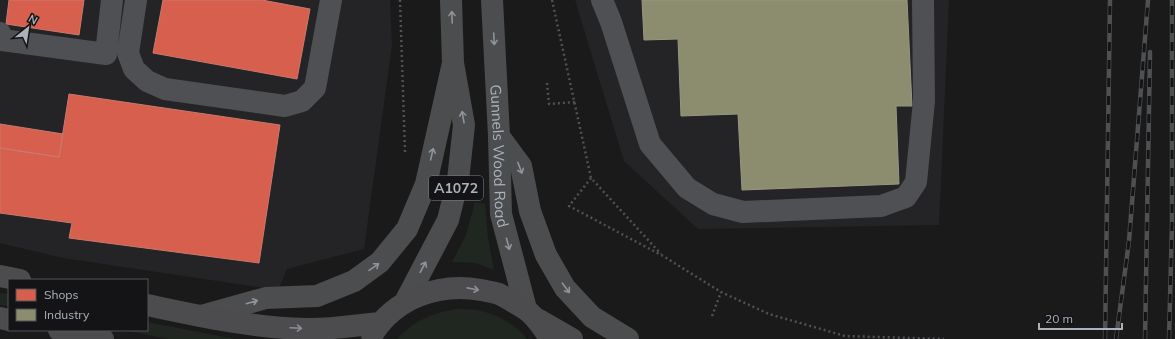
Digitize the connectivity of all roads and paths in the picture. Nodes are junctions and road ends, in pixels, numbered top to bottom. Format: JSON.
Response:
{"nodes":[{"id":1,"x":112,"y":0,"type":"edge"},
{"id":2,"x":136,"y":0,"type":"edge"},
{"id":3,"x":331,"y":0,"type":"edge"},
{"id":4,"x":400,"y":0,"type":"edge"},
{"id":5,"x":451,"y":0,"type":"edge"},
{"id":6,"x":492,"y":0,"type":"edge"},
{"id":7,"x":552,"y":0,"type":"edge"},
{"id":8,"x":602,"y":0,"type":"edge"},
{"id":9,"x":924,"y":0,"type":"edge"},
{"id":10,"x":0,"y":33,"type":"edge"},
{"id":11,"x":453,"y":63,"type":"junction"},
{"id":12,"x":547,"y":83,"type":"dead end"},
{"id":13,"x":575,"y":102,"type":"junction"},
{"id":14,"x":499,"y":136,"type":"junction"},
{"id":15,"x":405,"y":152,"type":"dead end"},
{"id":16,"x":591,"y":178,"type":"junction"},
{"id":17,"x":663,"y":256,"type":"junction"},
{"id":18,"x":0,"y":276,"type":"edge"},
{"id":19,"x":15,"y":279,"type":"edge"},
{"id":20,"x":721,"y":292,"type":"junction"},
{"id":21,"x":405,"y":302,"type":"junction"},
{"id":22,"x":148,"y":305,"type":"edge"},
{"id":23,"x":530,"y":313,"type":"junction"},
{"id":24,"x":201,"y":316,"type":"junction"},
{"id":25,"x":712,"y":316,"type":"dead end"},
{"id":26,"x":64,"y":331,"type":"edge"},
{"id":27,"x":374,"y":331,"type":"edge"},
{"id":28,"x":102,"y":339,"type":"edge"},
{"id":29,"x":551,"y":339,"type":"edge"},
{"id":30,"x":572,"y":339,"type":"edge"},
{"id":31,"x":628,"y":339,"type":"edge"},
{"id":32,"x":944,"y":339,"type":"edge"}],
"edges":[{"from":1,"to":10,"type":"lane"},
{"from":2,"to":3,"type":"lane"},
{"from":4,"to":15,"type":"path"},
{"from":11,"to":5,"type":"main road","number":"A1072","one_way":true},
{"from":6,"to":14,"type":"main road","name":"Gunnels Wood Road","number":"A1072","one_way":true},
{"from":7,"to":13,"type":"path"},
{"from":8,"to":9,"type":"lane"},
{"from":21,"to":11,"type":"main road","number":"A1072","one_way":true},
{"from":24,"to":11,"type":"main road","one_way":true},
{"from":12,"to":13,"type":"path"},
{"from":13,"to":16,"type":"path"},
{"from":14,"to":23,"type":"main road","name":"Gunnels Wood Road","number":"A1072","one_way":true},
{"from":14,"to":31,"type":"main road","one_way":true},
{"from":16,"to":17,"type":"path"},
{"from":16,"to":17,"type":"path"},
{"from":17,"to":20,"type":"path"},
{"from":18,"to":19,"type":"highway"},
{"from":20,"to":25,"type":"path"},
{"from":20,"to":32,"type":"path"},
{"from":21,"to":23,"type":"highway","one_way":true},
{"from":21,"to":27,"type":"highway"},
{"from":22,"to":24,"type":"highway"},
{"from":23,"to":29,"type":"highway"},
{"from":23,"to":30,"type":"highway"},
{"from":24,"to":27,"type":"highway","one_way":true},
{"from":26,"to":28,"type":"highway"}]}
